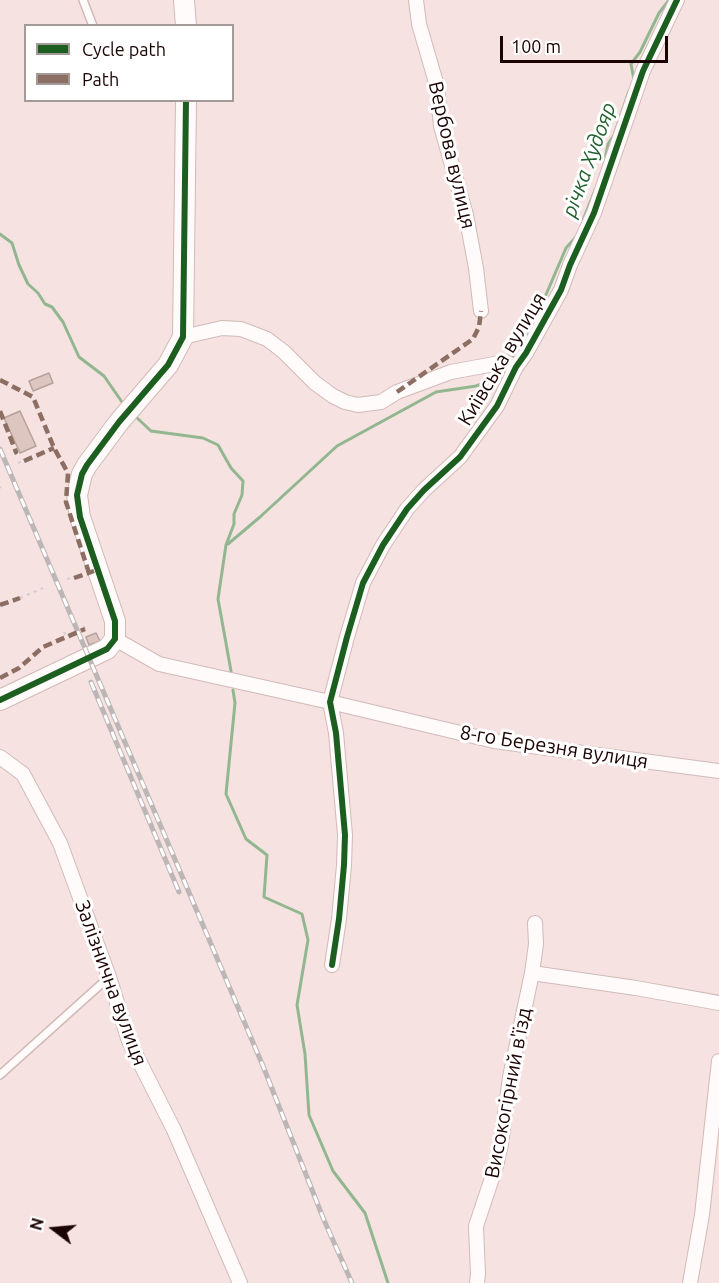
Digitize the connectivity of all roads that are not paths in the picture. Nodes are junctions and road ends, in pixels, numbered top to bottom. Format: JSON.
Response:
{"nodes":[{"id":1,"x":83,"y":0,"type":"edge"},
{"id":2,"x":184,"y":0,"type":"edge"},
{"id":3,"x":416,"y":0,"type":"edge"},
{"id":4,"x":677,"y":0,"type":"edge"},
{"id":5,"x":92,"y":24,"type":"edge"},
{"id":6,"x":186,"y":24,"type":"edge"},
{"id":7,"x":186,"y":102,"type":"edge"},
{"id":8,"x":481,"y":311,"type":"dead end"},
{"id":9,"x":183,"y":337,"type":"junction"},
{"id":10,"x":516,"y":367,"type":"junction"},
{"id":11,"x":115,"y":639,"type":"junction"},
{"id":12,"x":0,"y":700,"type":"edge"},
{"id":13,"x":330,"y":702,"type":"junction"},
{"id":14,"x":0,"y":757,"type":"edge"},
{"id":15,"x":719,"y":771,"type":"edge"},
{"id":16,"x":535,"y":923,"type":"dead end"},
{"id":17,"x":332,"y":965,"type":"dead end"},
{"id":18,"x":532,"y":973,"type":"junction"},
{"id":19,"x":109,"y":977,"type":"junction"},
{"id":20,"x":719,"y":1003,"type":"edge"},
{"id":21,"x":719,"y":1061,"type":"edge"},
{"id":22,"x":0,"y":1075,"type":"edge"},
{"id":23,"x":240,"y":1283,"type":"edge"},
{"id":24,"x":477,"y":1283,"type":"edge"},
{"id":25,"x":690,"y":1283,"type":"edge"}],
"edges":[{"from":1,"to":5,"type":"lane"},
{"from":2,"to":6,"type":"street"},
{"from":3,"to":8,"type":"street","name":"Вербова вулиця"},
{"from":4,"to":10,"type":"street","name":"Київська вулиця"},
{"from":7,"to":9,"type":"street"},
{"from":9,"to":10,"type":"street"},
{"from":9,"to":11,"type":"street"},
{"from":10,"to":13,"type":"street","name":"Київська вулиця"},
{"from":11,"to":12,"type":"street"},
{"from":11,"to":13,"type":"street","name":"8-го Березня вулиця"},
{"from":13,"to":15,"type":"street","name":"8-го Березня вулиця"},
{"from":13,"to":17,"type":"street","name":"Київська вулиця"},
{"from":14,"to":19,"type":"street","name":"Залізнична вулиця"},
{"from":16,"to":18,"type":"street","name":"Високогірний в'їзд"},
{"from":18,"to":20,"type":"street"},
{"from":18,"to":24,"type":"street","name":"Високогірний в'їзд"},
{"from":19,"to":22,"type":"lane"},
{"from":19,"to":23,"type":"street","name":"Залізнична вулиця"},
{"from":21,"to":25,"type":"street"}]}
